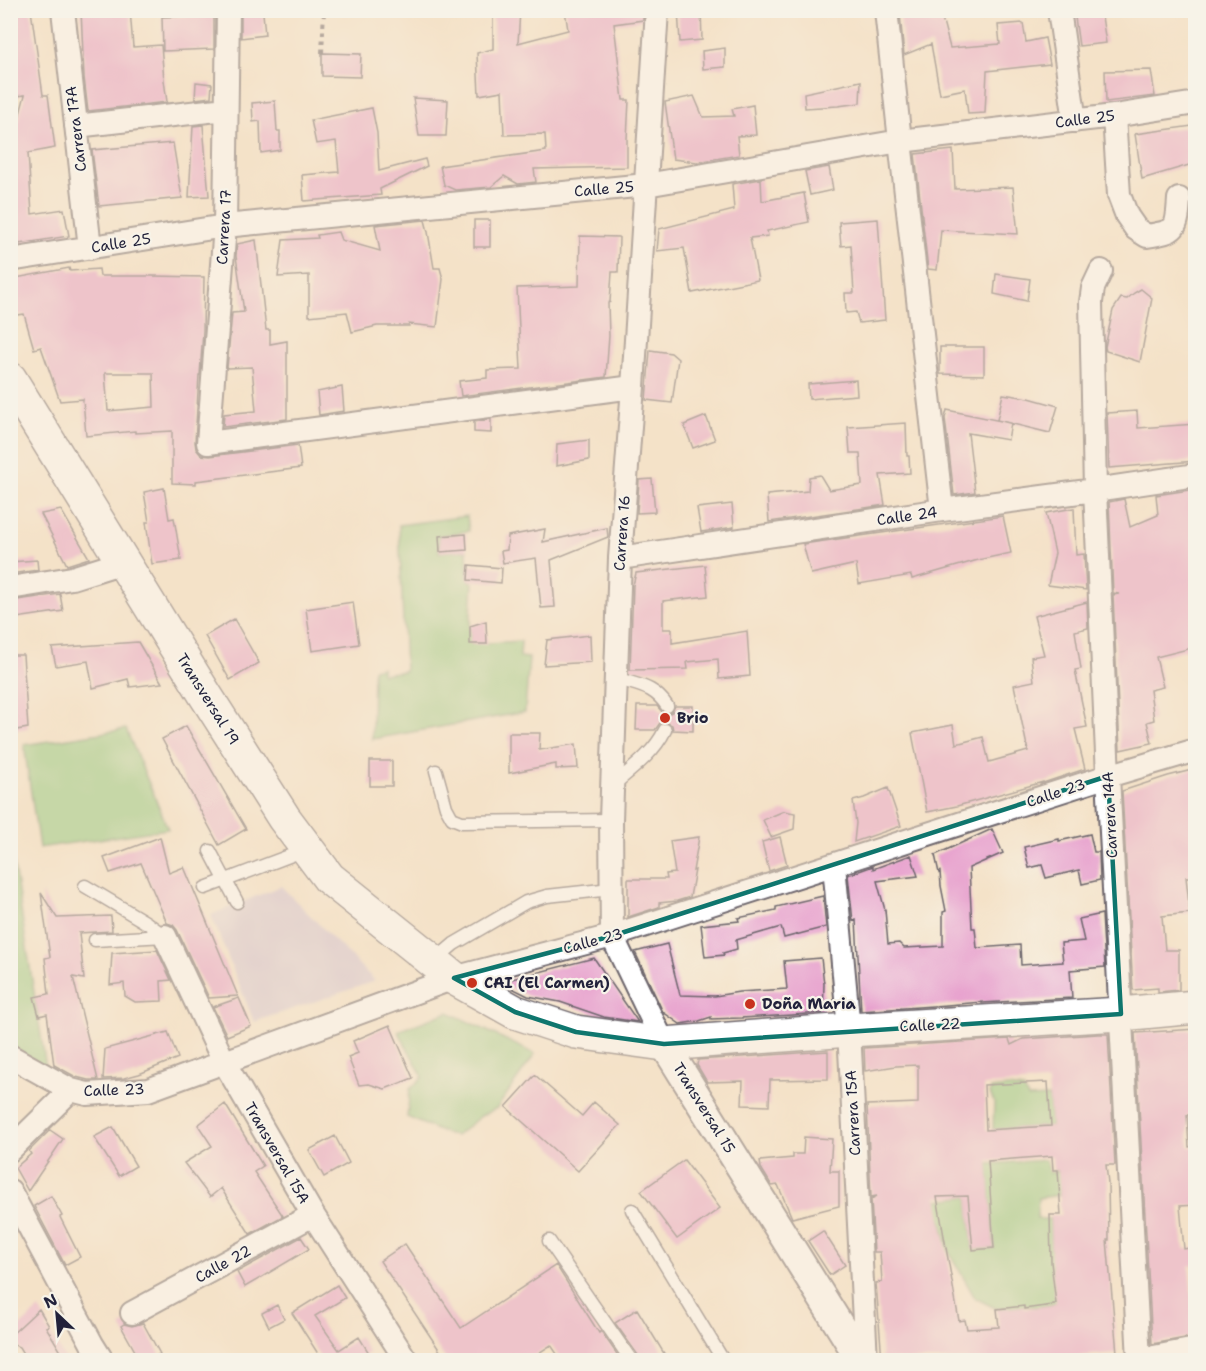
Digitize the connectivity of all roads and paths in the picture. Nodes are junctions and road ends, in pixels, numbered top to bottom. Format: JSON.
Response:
{"nodes":[{"id":1,"x":63,"y":10,"type":"edge"},
{"id":2,"x":228,"y":10,"type":"edge"},
{"id":3,"x":324,"y":10,"type":"edge"},
{"id":4,"x":657,"y":10,"type":"edge"},
{"id":5,"x":886,"y":10,"type":"edge"},
{"id":6,"x":1059,"y":10,"type":"edge"},
{"id":7,"x":322,"y":53,"type":"dead end"},
{"id":8,"x":1196,"y":103,"type":"edge"},
{"id":9,"x":226,"y":109,"type":"junction"},
{"id":10,"x":1114,"y":116,"type":"junction"},
{"id":11,"x":1075,"y":121,"type":"junction"},
{"id":12,"x":76,"y":126,"type":"junction"},
{"id":13,"x":900,"y":141,"type":"junction"},
{"id":14,"x":646,"y":185,"type":"junction"},
{"id":15,"x":1179,"y":199,"type":"dead end"},
{"id":16,"x":225,"y":226,"type":"junction"},
{"id":17,"x":90,"y":248,"type":"junction"},
{"id":18,"x":10,"y":260,"type":"edge"},
{"id":19,"x":1101,"y":271,"type":"dead end"},
{"id":20,"x":10,"y":379,"type":"edge"},
{"id":21,"x":633,"y":387,"type":"junction"},
{"id":22,"x":1196,"y":475,"type":"edge"},
{"id":23,"x":1095,"y":490,"type":"junction"},
{"id":24,"x":942,"y":510,"type":"junction"},
{"id":25,"x":620,"y":558,"type":"junction"},
{"id":26,"x":123,"y":562,"type":"junction"},
{"id":27,"x":10,"y":588,"type":"edge"},
{"id":28,"x":616,"y":678,"type":"junction"},
{"id":29,"x":667,"y":706,"type":"dead end"},
{"id":30,"x":665,"y":730,"type":"dead end"},
{"id":31,"x":1196,"y":750,"type":"edge"},
{"id":32,"x":436,"y":771,"type":"dead end"},
{"id":33,"x":1108,"y":776,"type":"junction"},
{"id":34,"x":612,"y":786,"type":"junction"},
{"id":35,"x":610,"y":820,"type":"junction"},
{"id":36,"x":306,"y":849,"type":"junction"},
{"id":37,"x":210,"y":852,"type":"dead end"},
{"id":38,"x":834,"y":865,"type":"junction"},
{"id":39,"x":225,"y":880,"type":"junction"},
{"id":40,"x":85,"y":886,"type":"dead end"},
{"id":41,"x":205,"y":888,"type":"dead end"},
{"id":42,"x":611,"y":890,"type":"junction"},
{"id":43,"x":237,"y":902,"type":"dead end"},
{"id":44,"x":165,"y":936,"type":"junction"},
{"id":45,"x":612,"y":936,"type":"junction"},
{"id":46,"x":94,"y":940,"type":"dead end"},
{"id":47,"x":444,"y":970,"type":"junction"},
{"id":48,"x":1196,"y":1007,"type":"edge"},
{"id":49,"x":1121,"y":1014,"type":"junction"},
{"id":50,"x":849,"y":1030,"type":"junction"},
{"id":51,"x":664,"y":1044,"type":"junction"},
{"id":52,"x":10,"y":1056,"type":"edge"},
{"id":53,"x":224,"y":1062,"type":"junction"},
{"id":54,"x":70,"y":1090,"type":"junction"},
{"id":55,"x":10,"y":1150,"type":"edge"},
{"id":56,"x":10,"y":1191,"type":"edge"},
{"id":57,"x":632,"y":1210,"type":"dead end"},
{"id":58,"x":313,"y":1215,"type":"junction"},
{"id":59,"x":549,"y":1241,"type":"dead end"},
{"id":60,"x":132,"y":1314,"type":"dead end"},
{"id":61,"x":1196,"y":1349,"type":"edge"},
{"id":62,"x":102,"y":1360,"type":"edge"},
{"id":63,"x":406,"y":1360,"type":"edge"},
{"id":64,"x":631,"y":1360,"type":"edge"},
{"id":65,"x":723,"y":1360,"type":"edge"},
{"id":66,"x":863,"y":1360,"type":"edge"},
{"id":67,"x":1138,"y":1360,"type":"edge"}],
"edges":[{"from":1,"to":12,"type":"street","name":"Carrera 17A"},
{"from":2,"to":9,"type":"street","name":"Carrera 17"},
{"from":3,"to":7,"type":"path"},
{"from":4,"to":14,"type":"street","name":"Carrera 16"},
{"from":5,"to":13,"type":"street"},
{"from":6,"to":11,"type":"street"},
{"from":8,"to":10,"type":"street","name":"Calle 25"},
{"from":9,"to":12,"type":"street"},
{"from":9,"to":16,"type":"street","name":"Carrera 17"},
{"from":10,"to":11,"type":"street","name":"Calle 25"},
{"from":10,"to":15,"type":"street"},
{"from":11,"to":13,"type":"street","name":"Calle 25"},
{"from":12,"to":17,"type":"street","name":"Carrera 17A"},
{"from":13,"to":14,"type":"street","name":"Calle 25"},
{"from":13,"to":24,"type":"street"},
{"from":14,"to":16,"type":"street","name":"Calle 25"},
{"from":14,"to":21,"type":"street","name":"Carrera 16"},
{"from":16,"to":17,"type":"street","name":"Calle 25"},
{"from":16,"to":21,"type":"street","name":"Carrera 17"},
{"from":17,"to":18,"type":"street","name":"Calle 25"},
{"from":19,"to":23,"type":"street","name":"Carrera 14A"},
{"from":20,"to":26,"type":"main road","name":"Transversal 19"},
{"from":21,"to":25,"type":"street","name":"Carrera 16"},
{"from":22,"to":23,"type":"street","name":"Calle 24"},
{"from":23,"to":24,"type":"street","name":"Calle 24"},
{"from":23,"to":33,"type":"street","name":"Carrera 14A"},
{"from":24,"to":25,"type":"street","name":"Calle 24"},
{"from":25,"to":28,"type":"street","name":"Carrera 16"},
{"from":26,"to":27,"type":"street"},
{"from":26,"to":36,"type":"main road","name":"Transversal 19"},
{"from":28,"to":29,"type":"lane"},
{"from":28,"to":34,"type":"street","name":"Carrera 16"},
{"from":30,"to":34,"type":"lane"},
{"from":31,"to":33,"type":"street","name":"Calle 23"},
{"from":32,"to":35,"type":"lane"},
{"from":33,"to":38,"type":"street","name":"Calle 23"},
{"from":33,"to":49,"type":"street","name":"Carrera 14A"},
{"from":34,"to":35,"type":"street","name":"Carrera 16"},
{"from":35,"to":42,"type":"street","name":"Carrera 16"},
{"from":36,"to":39,"type":"lane"},
{"from":36,"to":47,"type":"main road","name":"Transversal 19"},
{"from":37,"to":39,"type":"lane"},
{"from":38,"to":45,"type":"street","name":"Calle 23"},
{"from":38,"to":50,"type":"street","name":"Carrera 15A"},
{"from":39,"to":41,"type":"lane"},
{"from":39,"to":43,"type":"lane"},
{"from":40,"to":44,"type":"lane"},
{"from":42,"to":45,"type":"street","name":"Carrera 16"},
{"from":42,"to":47,"type":"lane"},
{"from":44,"to":46,"type":"lane"},
{"from":44,"to":53,"type":"street","name":"Transversal 15A"},
{"from":45,"to":47,"type":"street","name":"Calle 23"},
{"from":45,"to":51,"type":"street","name":"Carrera 16"},
{"from":47,"to":51,"type":"main road"},
{"from":47,"to":53,"type":"street","name":"Calle 23"},
{"from":48,"to":49,"type":"main road","name":"Calle 22"},
{"from":49,"to":50,"type":"main road","name":"Calle 22"},
{"from":49,"to":67,"type":"street","name":"Carrera 14A"},
{"from":50,"to":51,"type":"main road","name":"Calle 22"},
{"from":50,"to":66,"type":"street","name":"Carrera 15A"},
{"from":51,"to":66,"type":"street","name":"Transversal 15"},
{"from":52,"to":54,"type":"street"},
{"from":53,"to":54,"type":"street","name":"Calle 23"},
{"from":53,"to":58,"type":"street","name":"Transversal 15A"},
{"from":54,"to":55,"type":"street","name":"Calle 23"},
{"from":56,"to":62,"type":"street"},
{"from":57,"to":65,"type":"lane"},
{"from":58,"to":60,"type":"street","name":"Calle 22"},
{"from":58,"to":63,"type":"street","name":"Transversal 15A"},
{"from":59,"to":64,"type":"lane"},
{"from":61,"to":67,"type":"street"}]}
